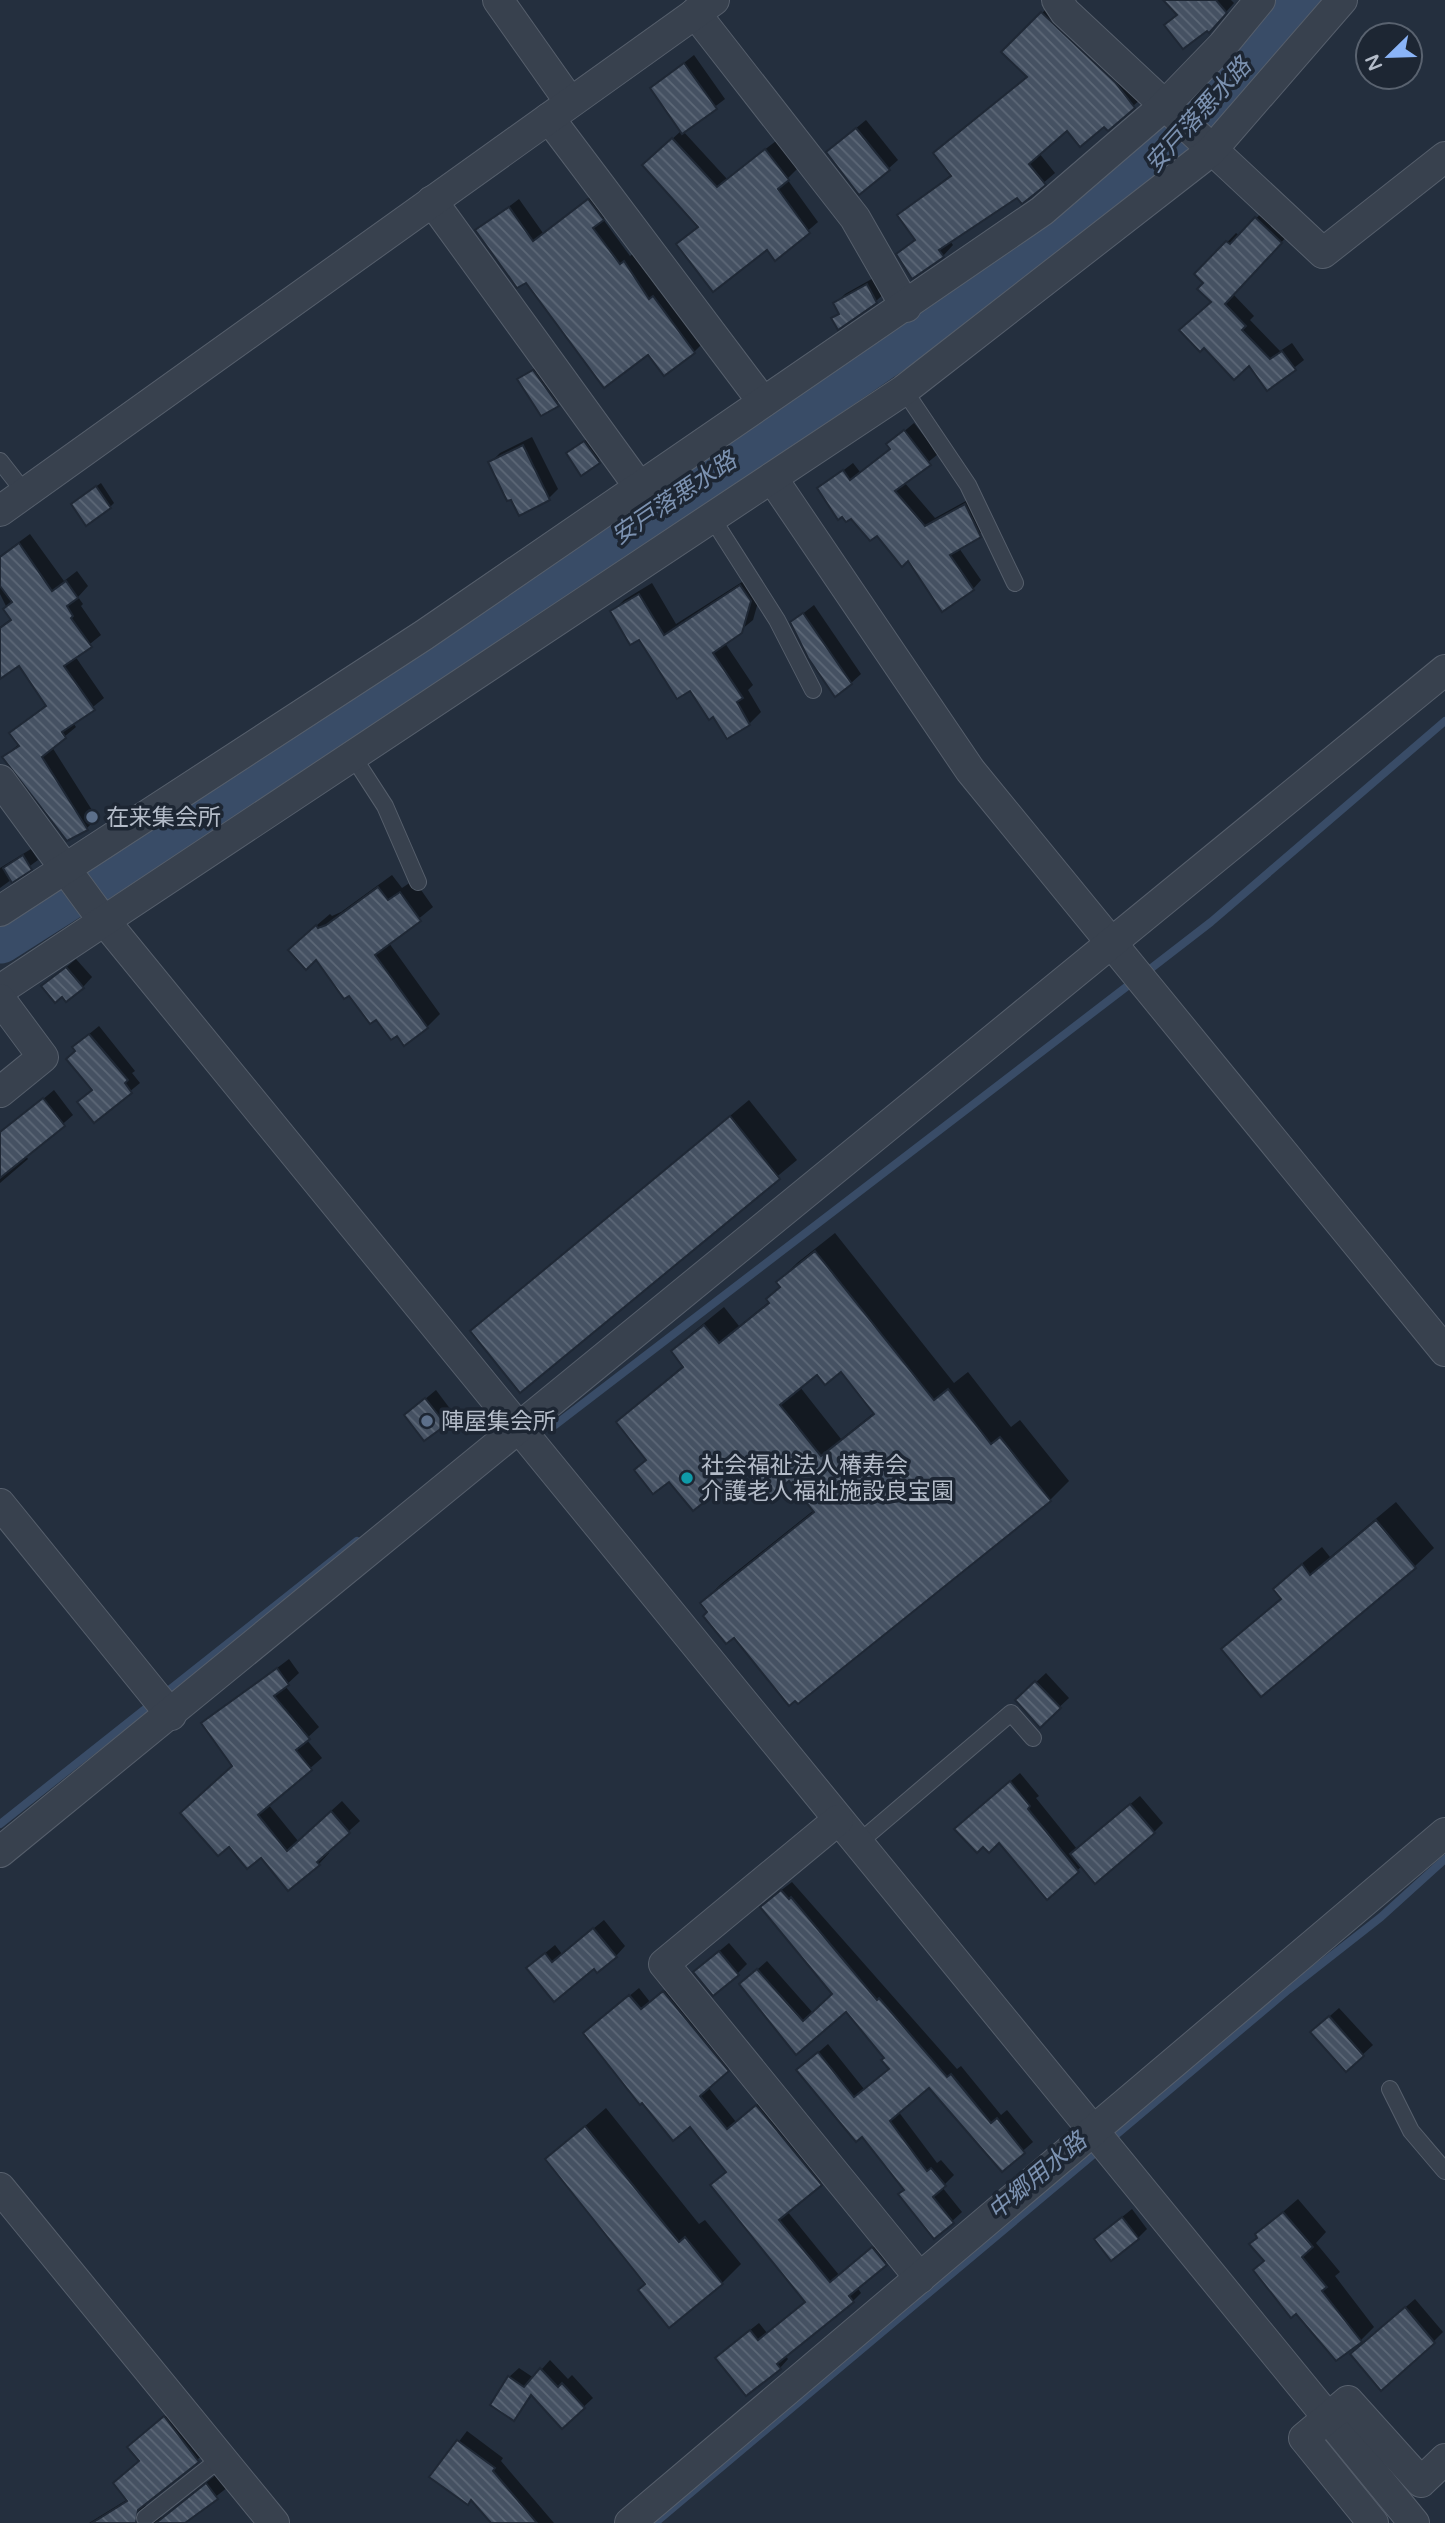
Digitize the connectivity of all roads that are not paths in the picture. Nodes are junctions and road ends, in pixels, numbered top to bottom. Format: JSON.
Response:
{"nodes":[{"id":1,"x":498,"y":0,"type":"edge"},
{"id":2,"x":1057,"y":0,"type":"edge"},
{"id":3,"x":1260,"y":0,"type":"edge"},
{"id":4,"x":1342,"y":0,"type":"edge"},
{"id":5,"x":704,"y":7,"type":"edge"},
{"id":6,"x":560,"y":110,"type":"junction"},
{"id":7,"x":1167,"y":110,"type":"junction"},
{"id":8,"x":1206,"y":146,"type":"junction"},
{"id":9,"x":1445,"y":157,"type":"edge"},
{"id":10,"x":432,"y":201,"type":"junction"},
{"id":11,"x":906,"y":307,"type":"junction"},
{"id":12,"x":904,"y":390,"type":"junction"},
{"id":13,"x":763,"y":402,"type":"junction"},
{"id":14,"x":0,"y":461,"type":"edge"},
{"id":15,"x":772,"y":478,"type":"junction"},
{"id":16,"x":638,"y":485,"type":"junction"},
{"id":17,"x":25,"y":493,"type":"junction"},
{"id":18,"x":0,"y":511,"type":"edge"},
{"id":19,"x":712,"y":518,"type":"junction"},
{"id":20,"x":1015,"y":583,"type":"dead end"},
{"id":21,"x":1445,"y":670,"type":"edge"},
{"id":22,"x":813,"y":690,"type":"dead end"},
{"id":23,"x":352,"y":755,"type":"junction"},
{"id":24,"x":0,"y":780,"type":"edge"},
{"id":25,"x":67,"y":873,"type":"junction"},
{"id":26,"x":418,"y":882,"type":"dead end"},
{"id":27,"x":0,"y":911,"type":"edge"},
{"id":28,"x":99,"y":914,"type":"junction"},
{"id":29,"x":1112,"y":943,"type":"junction"},
{"id":30,"x":0,"y":990,"type":"edge"},
{"id":31,"x":0,"y":999,"type":"edge"},
{"id":32,"x":0,"y":1092,"type":"edge"},
{"id":33,"x":1445,"y":1351,"type":"edge"},
{"id":34,"x":518,"y":1426,"type":"junction"},
{"id":35,"x":0,"y":1504,"type":"edge"},
{"id":36,"x":170,"y":1714,"type":"junction"},
{"id":37,"x":1034,"y":1738,"type":"dead end"},
{"id":38,"x":838,"y":1820,"type":"junction"},
{"id":39,"x":1445,"y":1833,"type":"edge"},
{"id":40,"x":857,"y":1844,"type":"junction"},
{"id":41,"x":0,"y":1853,"type":"edge"},
{"id":42,"x":1390,"y":2089,"type":"dead end"},
{"id":43,"x":1093,"y":2133,"type":"junction"},
{"id":44,"x":1445,"y":2171,"type":"edge"},
{"id":45,"x":0,"y":2188,"type":"edge"},
{"id":46,"x":920,"y":2278,"type":"junction"},
{"id":47,"x":1328,"y":2418,"type":"junction"},
{"id":48,"x":221,"y":2458,"type":"junction"},
{"id":49,"x":1445,"y":2459,"type":"edge"},
{"id":50,"x":145,"y":2518,"type":"dead end"},
{"id":51,"x":274,"y":2523,"type":"edge"},
{"id":52,"x":630,"y":2523,"type":"edge"},
{"id":53,"x":1373,"y":2523,"type":"edge"},
{"id":54,"x":1415,"y":2523,"type":"edge"}],
"edges":[{"from":1,"to":6,"type":"street"},
{"from":2,"to":7,"type":"street"},
{"from":3,"to":7,"type":"street"},
{"from":4,"to":8,"type":"street"},
{"from":5,"to":6,"type":"street"},
{"from":5,"to":11,"type":"street"},
{"from":6,"to":10,"type":"street"},
{"from":6,"to":13,"type":"street"},
{"from":7,"to":8,"type":"street"},
{"from":7,"to":11,"type":"street"},
{"from":8,"to":9,"type":"street"},
{"from":8,"to":12,"type":"street"},
{"from":10,"to":16,"type":"street"},
{"from":10,"to":17,"type":"street"},
{"from":11,"to":13,"type":"street"},
{"from":12,"to":15,"type":"street"},
{"from":12,"to":20,"type":"lane"},
{"from":13,"to":16,"type":"street"},
{"from":14,"to":17,"type":"lane"},
{"from":15,"to":19,"type":"street"},
{"from":15,"to":29,"type":"street"},
{"from":16,"to":25,"type":"street"},
{"from":17,"to":18,"type":"street"},
{"from":19,"to":22,"type":"lane"},
{"from":19,"to":23,"type":"street"},
{"from":21,"to":29,"type":"street"},
{"from":23,"to":26,"type":"lane"},
{"from":23,"to":28,"type":"street"},
{"from":24,"to":25,"type":"street"},
{"from":25,"to":27,"type":"street"},
{"from":25,"to":28,"type":"street"},
{"from":28,"to":30,"type":"street"},
{"from":28,"to":34,"type":"street"},
{"from":29,"to":33,"type":"street"},
{"from":29,"to":34,"type":"street"},
{"from":31,"to":32,"type":"street"},
{"from":34,"to":36,"type":"street"},
{"from":34,"to":38,"type":"street"},
{"from":35,"to":36,"type":"street"},
{"from":36,"to":41,"type":"street"},
{"from":37,"to":40,"type":"lane"},
{"from":38,"to":40,"type":"street"},
{"from":38,"to":46,"type":"street"},
{"from":39,"to":43,"type":"street"},
{"from":40,"to":43,"type":"street"},
{"from":42,"to":44,"type":"lane"},
{"from":43,"to":46,"type":"street"},
{"from":43,"to":47,"type":"street"},
{"from":45,"to":48,"type":"street"},
{"from":46,"to":52,"type":"street"},
{"from":47,"to":49,"type":"street"},
{"from":47,"to":53,"type":"street"},
{"from":47,"to":54,"type":"street"},
{"from":48,"to":50,"type":"lane"},
{"from":48,"to":51,"type":"street"}]}
